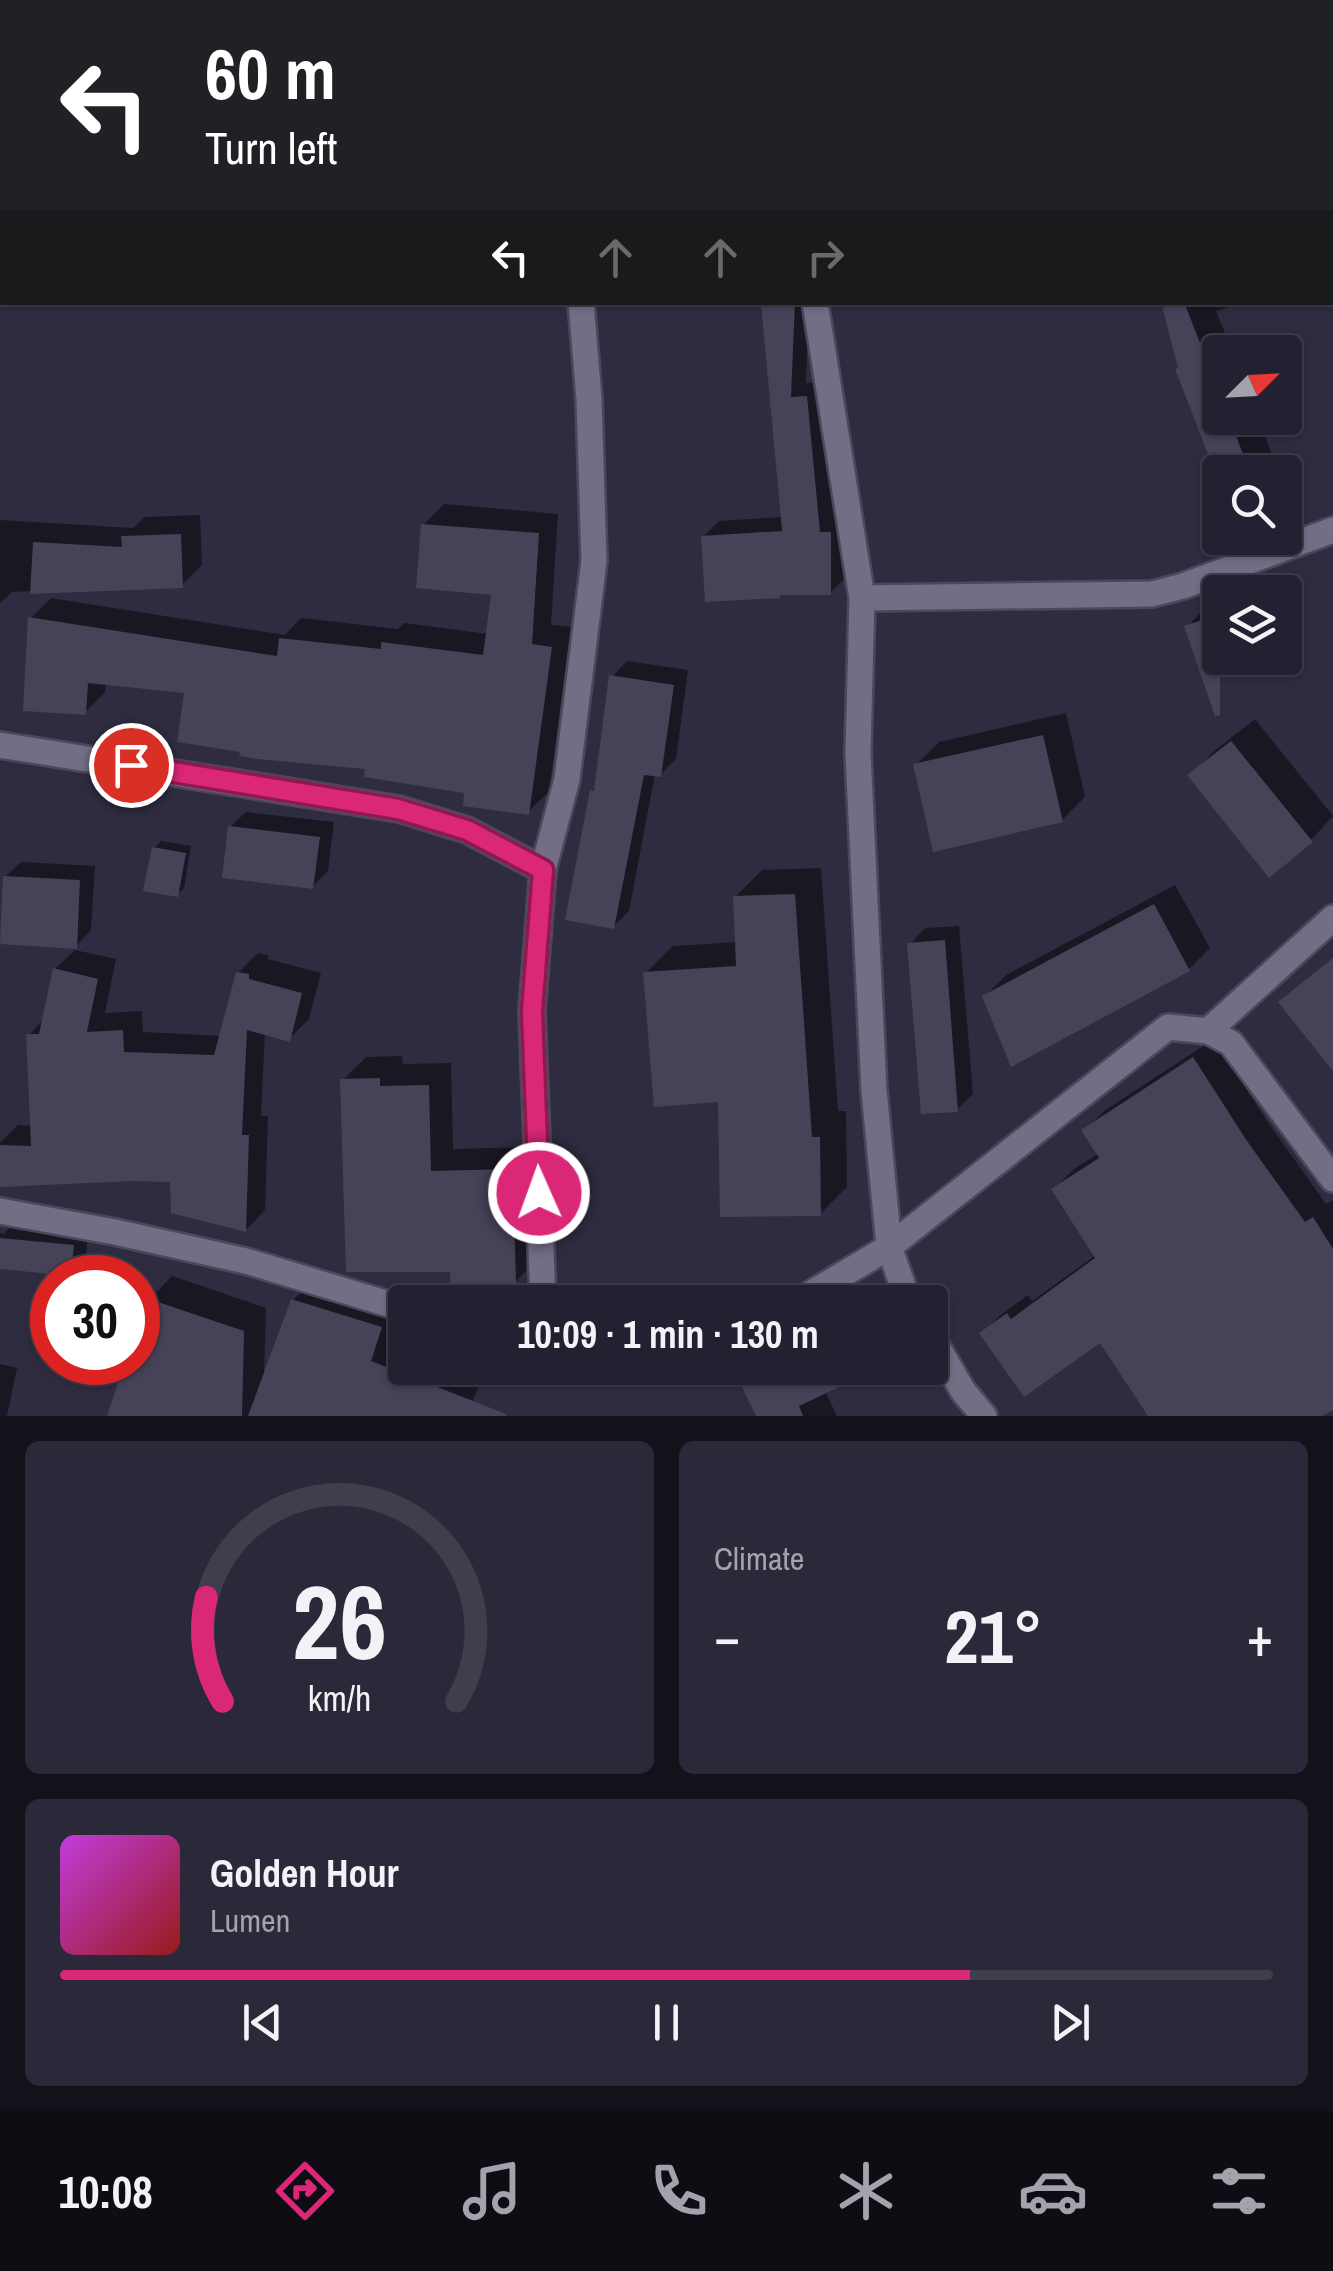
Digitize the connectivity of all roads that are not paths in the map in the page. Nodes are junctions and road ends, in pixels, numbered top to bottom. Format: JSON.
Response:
{"nodes":[{"id":1,"x":581,"y":305,"type":"edge"},
{"id":2,"x":815,"y":305,"type":"edge"},
{"id":3,"x":1333,"y":530,"type":"edge"},
{"id":4,"x":862,"y":598,"type":"junction"},
{"id":5,"x":0,"y":745,"type":"edge"},
{"id":6,"x":543,"y":870,"type":"junction"},
{"id":7,"x":1333,"y":918,"type":"edge"},
{"id":8,"x":1208,"y":1031,"type":"junction"},
{"id":9,"x":1333,"y":1178,"type":"edge"},
{"id":10,"x":0,"y":1211,"type":"edge"},
{"id":11,"x":890,"y":1247,"type":"junction"},
{"id":12,"x":542,"y":1285,"type":"edge"},
{"id":13,"x":826,"y":1285,"type":"edge"},
{"id":14,"x":903,"y":1285,"type":"edge"},
{"id":15,"x":388,"y":1305,"type":"edge"},
{"id":16,"x":948,"y":1365,"type":"edge"},
{"id":17,"x":984,"y":1416,"type":"edge"}],
"edges":[{"from":1,"to":6,"type":"street"},
{"from":2,"to":4,"type":"street"},
{"from":3,"to":4,"type":"street"},
{"from":4,"to":11,"type":"street"},
{"from":5,"to":6,"type":"street"},
{"from":6,"to":12,"type":"street"},
{"from":7,"to":8,"type":"street"},
{"from":8,"to":9,"type":"street"},
{"from":8,"to":11,"type":"street"},
{"from":10,"to":15,"type":"street"},
{"from":11,"to":13,"type":"street"},
{"from":11,"to":14,"type":"street"},
{"from":16,"to":17,"type":"street"}]}
